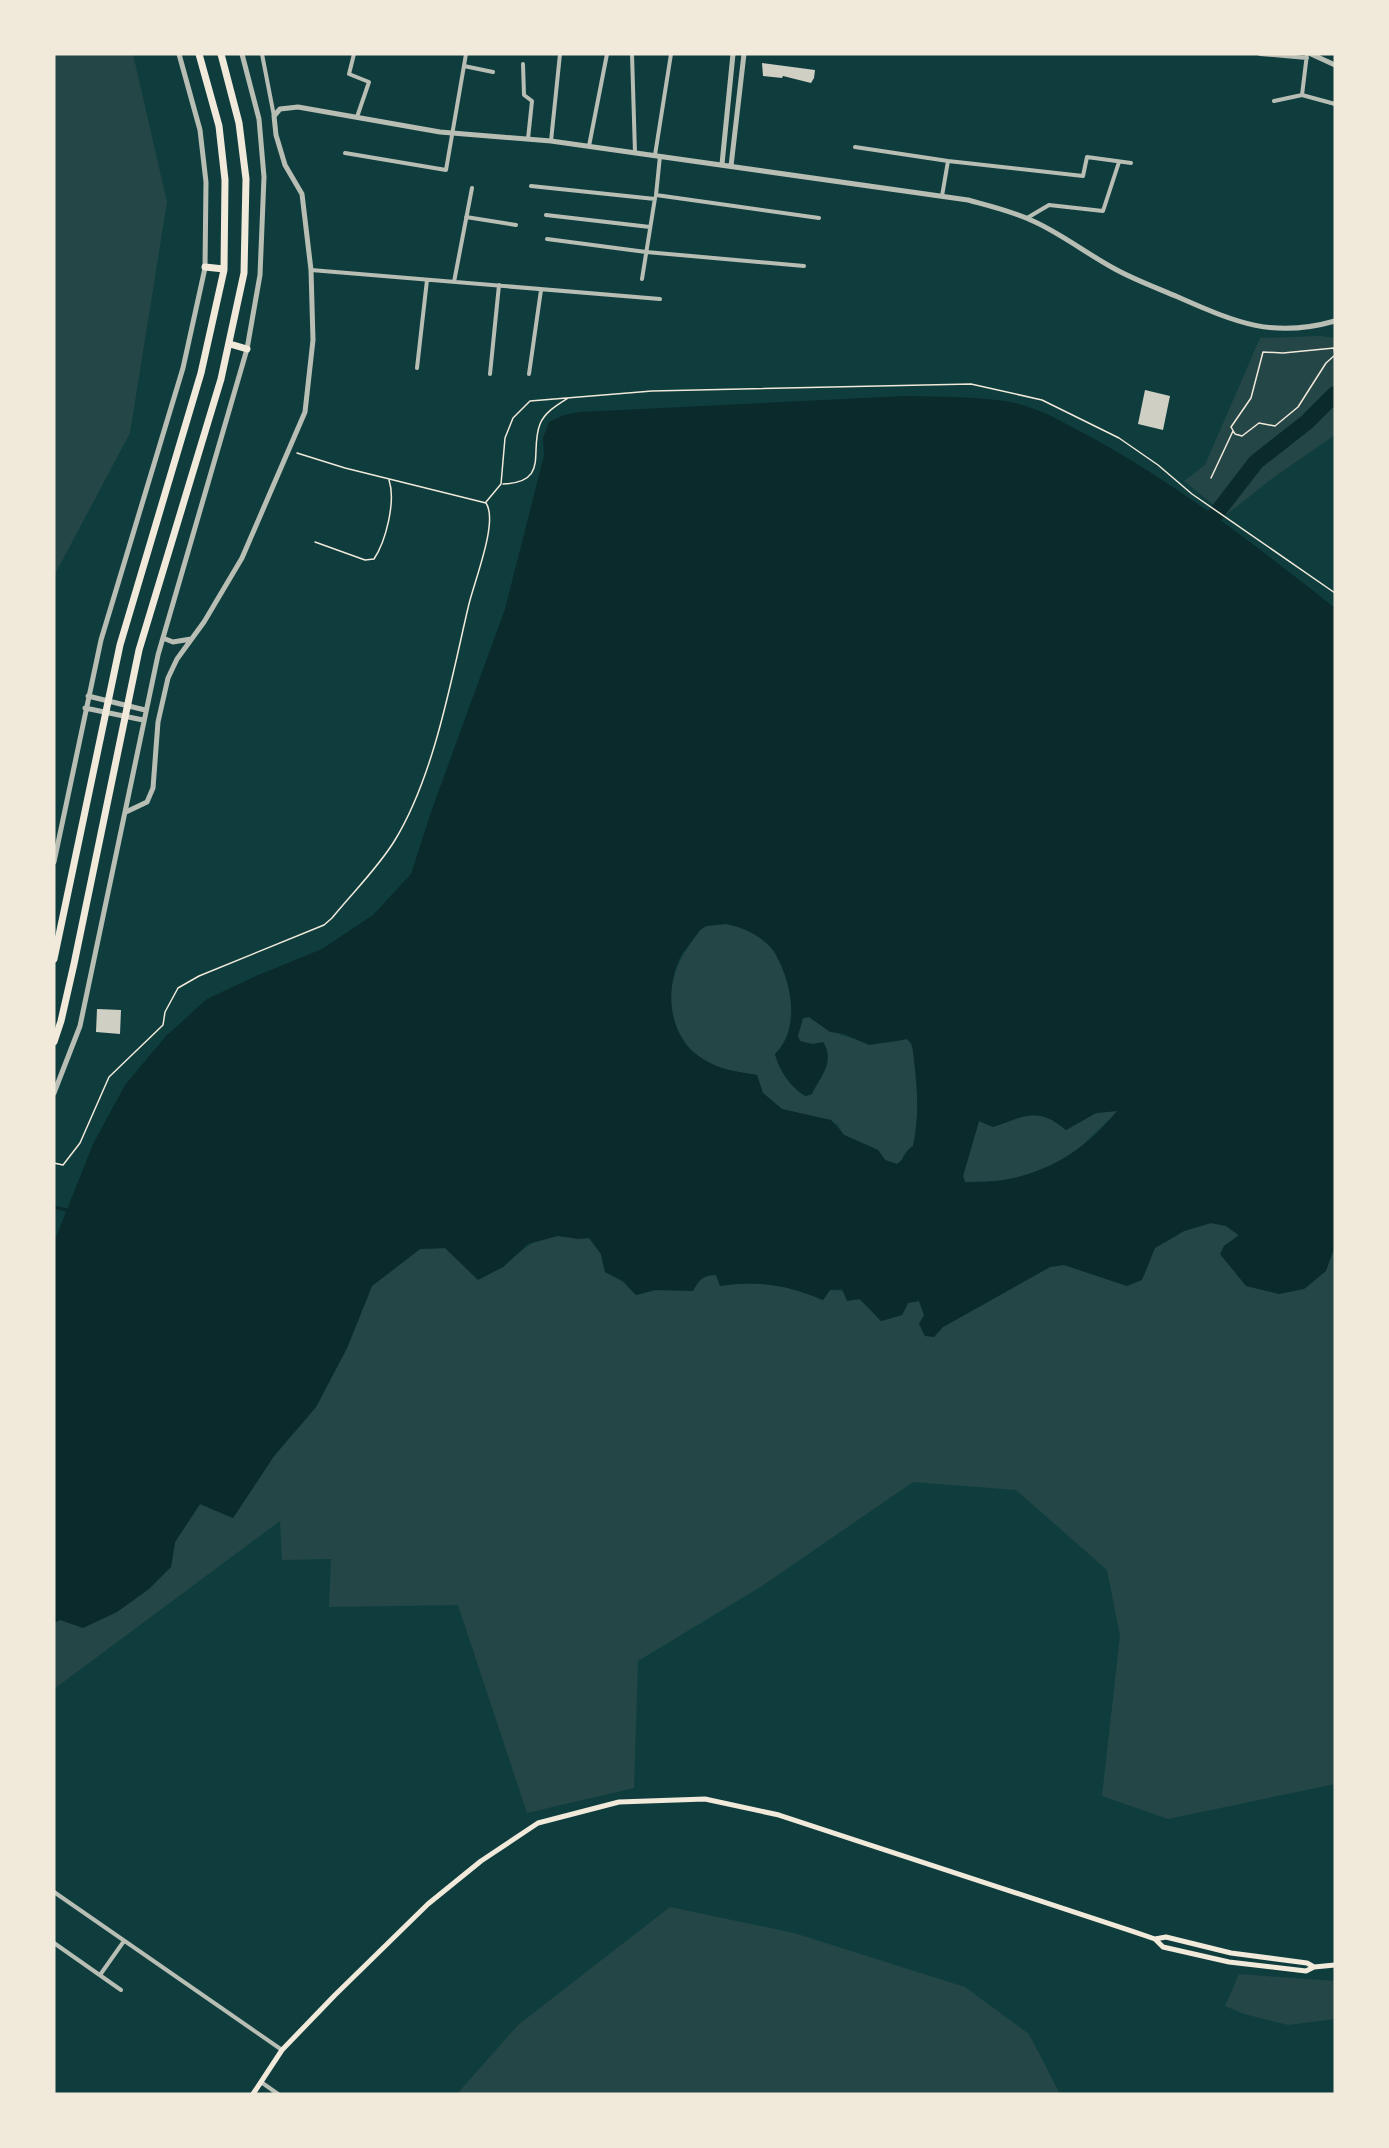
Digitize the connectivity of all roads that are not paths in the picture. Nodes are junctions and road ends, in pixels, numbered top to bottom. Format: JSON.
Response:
{"nodes":[{"id":1,"x":179,"y":54,"type":"edge"},
{"id":2,"x":199,"y":54,"type":"edge"},
{"id":3,"x":220,"y":54,"type":"edge"},
{"id":4,"x":242,"y":54,"type":"edge"},
{"id":5,"x":262,"y":54,"type":"edge"},
{"id":6,"x":354,"y":54,"type":"edge"},
{"id":7,"x":466,"y":54,"type":"edge"},
{"id":8,"x":560,"y":54,"type":"edge"},
{"id":9,"x":607,"y":54,"type":"edge"},
{"id":10,"x":632,"y":54,"type":"edge"},
{"id":11,"x":671,"y":54,"type":"edge"},
{"id":12,"x":733,"y":54,"type":"edge"},
{"id":13,"x":744,"y":54,"type":"edge"},
{"id":14,"x":1260,"y":54,"type":"edge"},
{"id":15,"x":1308,"y":55,"type":"edge"},
{"id":16,"x":523,"y":64,"type":"dead end"},
{"id":17,"x":1335,"y":65,"type":"edge"},
{"id":18,"x":464,"y":66,"type":"junction"},
{"id":19,"x":493,"y":72,"type":"dead end"},
{"id":20,"x":1302,"y":95,"type":"junction"},
{"id":21,"x":1274,"y":101,"type":"dead end"},
{"id":22,"x":1335,"y":104,"type":"edge"},
{"id":23,"x":274,"y":116,"type":"junction"},
{"id":24,"x":357,"y":118,"type":"junction"},
{"id":25,"x":454,"y":134,"type":"junction"},
{"id":26,"x":528,"y":139,"type":"junction"},
{"id":27,"x":551,"y":141,"type":"junction"},
{"id":28,"x":589,"y":146,"type":"junction"},
{"id":29,"x":855,"y":147,"type":"dead end"},
{"id":30,"x":345,"y":153,"type":"dead end"},
{"id":31,"x":635,"y":153,"type":"junction"},
{"id":32,"x":658,"y":155,"type":"junction"},
{"id":33,"x":948,"y":161,"type":"junction"},
{"id":34,"x":1119,"y":162,"type":"junction"},
{"id":35,"x":1131,"y":163,"type":"dead end"},
{"id":36,"x":722,"y":164,"type":"junction"},
{"id":37,"x":731,"y":166,"type":"junction"},
{"id":38,"x":531,"y":186,"type":"dead end"},
{"id":39,"x":472,"y":188,"type":"dead end"},
{"id":40,"x":942,"y":196,"type":"junction"},
{"id":41,"x":655,"y":197,"type":"junction"},
{"id":42,"x":546,"y":215,"type":"dead end"},
{"id":43,"x":466,"y":217,"type":"junction"},
{"id":44,"x":819,"y":218,"type":"dead end"},
{"id":45,"x":1026,"y":218,"type":"junction"},
{"id":46,"x":516,"y":225,"type":"dead end"},
{"id":47,"x":651,"y":227,"type":"junction"},
{"id":48,"x":547,"y":238,"type":"dead end"},
{"id":49,"x":646,"y":252,"type":"junction"},
{"id":50,"x":804,"y":266,"type":"dead end"},
{"id":51,"x":205,"y":267,"type":"junction"},
{"id":52,"x":224,"y":269,"type":"junction"},
{"id":53,"x":311,"y":270,"type":"junction"},
{"id":54,"x":642,"y":279,"type":"dead end"},
{"id":55,"x":427,"y":280,"type":"junction"},
{"id":56,"x":454,"y":282,"type":"junction"},
{"id":57,"x":500,"y":285,"type":"junction"},
{"id":58,"x":541,"y":290,"type":"junction"},
{"id":59,"x":660,"y":299,"type":"dead end"},
{"id":60,"x":1335,"y":321,"type":"edge"},
{"id":61,"x":230,"y":344,"type":"junction"},
{"id":62,"x":248,"y":349,"type":"junction"},
{"id":63,"x":417,"y":368,"type":"dead end"},
{"id":64,"x":490,"y":374,"type":"dead end"},
{"id":65,"x":530,"y":374,"type":"dead end"},
{"id":66,"x":163,"y":638,"type":"junction"},
{"id":67,"x":192,"y":639,"type":"junction"},
{"id":68,"x":88,"y":696,"type":"junction"},
{"id":69,"x":85,"y":708,"type":"junction"},
{"id":70,"x":145,"y":710,"type":"junction"},
{"id":71,"x":143,"y":720,"type":"junction"},
{"id":72,"x":126,"y":812,"type":"junction"},
{"id":73,"x":54,"y":862,"type":"edge"},
{"id":74,"x":54,"y":959,"type":"edge"},
{"id":75,"x":54,"y":1042,"type":"edge"},
{"id":76,"x":54,"y":1093,"type":"edge"},
{"id":77,"x":54,"y":1892,"type":"edge"},
{"id":78,"x":1155,"y":1939,"type":"junction"},
{"id":79,"x":124,"y":1941,"type":"junction"},
{"id":80,"x":54,"y":1943,"type":"edge"},
{"id":81,"x":1335,"y":1965,"type":"edge"},
{"id":82,"x":1314,"y":1967,"type":"junction"},
{"id":83,"x":100,"y":1975,"type":"junction"},
{"id":84,"x":121,"y":1990,"type":"dead end"},
{"id":85,"x":282,"y":2050,"type":"junction"},
{"id":86,"x":261,"y":2082,"type":"junction"},
{"id":87,"x":253,"y":2094,"type":"edge"},
{"id":88,"x":278,"y":2094,"type":"edge"}],
"edges":[{"from":1,"to":51,"type":"street"},
{"from":2,"to":52,"type":"highway"},
{"from":3,"to":61,"type":"highway"},
{"from":4,"to":62,"type":"street"},
{"from":5,"to":23,"type":"street"},
{"from":6,"to":24,"type":"street"},
{"from":7,"to":18,"type":"street"},
{"from":8,"to":27,"type":"street"},
{"from":9,"to":28,"type":"street"},
{"from":10,"to":31,"type":"street"},
{"from":11,"to":32,"type":"street"},
{"from":12,"to":36,"type":"street"},
{"from":13,"to":37,"type":"street"},
{"from":14,"to":15,"type":"street"},
{"from":15,"to":17,"type":"street"},
{"from":15,"to":20,"type":"street"},
{"from":16,"to":26,"type":"street"},
{"from":18,"to":19,"type":"street"},
{"from":18,"to":25,"type":"street"},
{"from":20,"to":21,"type":"street"},
{"from":20,"to":22,"type":"street"},
{"from":23,"to":24,"type":"street"},
{"from":23,"to":53,"type":"street"},
{"from":24,"to":25,"type":"street"},
{"from":25,"to":26,"type":"street"},
{"from":25,"to":30,"type":"street"},
{"from":26,"to":27,"type":"street"},
{"from":27,"to":28,"type":"street"},
{"from":28,"to":31,"type":"street"},
{"from":29,"to":33,"type":"street"},
{"from":31,"to":32,"type":"street"},
{"from":32,"to":36,"type":"street"},
{"from":32,"to":41,"type":"street"},
{"from":33,"to":34,"type":"street"},
{"from":33,"to":40,"type":"street"},
{"from":34,"to":35,"type":"street"},
{"from":34,"to":45,"type":"street"},
{"from":36,"to":37,"type":"street"},
{"from":37,"to":40,"type":"street"},
{"from":38,"to":41,"type":"street"},
{"from":39,"to":43,"type":"street"},
{"from":40,"to":45,"type":"street"},
{"from":41,"to":44,"type":"street"},
{"from":41,"to":47,"type":"street"},
{"from":42,"to":47,"type":"street"},
{"from":43,"to":46,"type":"street"},
{"from":43,"to":56,"type":"street"},
{"from":45,"to":60,"type":"street"},
{"from":47,"to":49,"type":"street"},
{"from":48,"to":49,"type":"street"},
{"from":49,"to":50,"type":"street"},
{"from":49,"to":54,"type":"street"},
{"from":51,"to":52,"type":"highway"},
{"from":51,"to":68,"type":"street"},
{"from":52,"to":74,"type":"highway"},
{"from":53,"to":55,"type":"street"},
{"from":53,"to":67,"type":"street"},
{"from":55,"to":56,"type":"street"},
{"from":55,"to":63,"type":"street"},
{"from":56,"to":57,"type":"street"},
{"from":57,"to":58,"type":"street"},
{"from":57,"to":64,"type":"street"},
{"from":58,"to":59,"type":"street"},
{"from":58,"to":65,"type":"street"},
{"from":61,"to":62,"type":"highway"},
{"from":61,"to":75,"type":"highway"},
{"from":62,"to":66,"type":"street"},
{"from":66,"to":67,"type":"street"},
{"from":66,"to":70,"type":"street"},
{"from":67,"to":72,"type":"street"},
{"from":68,"to":69,"type":"street"},
{"from":68,"to":70,"type":"street"},
{"from":69,"to":71,"type":"street"},
{"from":69,"to":73,"type":"street"},
{"from":70,"to":71,"type":"street"},
{"from":71,"to":72,"type":"street"},
{"from":72,"to":76,"type":"street"},
{"from":77,"to":79,"type":"street"},
{"from":78,"to":82,"type":"main road"},
{"from":78,"to":82,"type":"main road"},
{"from":78,"to":85,"type":"main road"},
{"from":79,"to":83,"type":"street"},
{"from":79,"to":85,"type":"street"},
{"from":80,"to":83,"type":"street"},
{"from":81,"to":82,"type":"main road"},
{"from":83,"to":84,"type":"street"},
{"from":85,"to":86,"type":"main road"},
{"from":86,"to":87,"type":"main road"},
{"from":86,"to":88,"type":"street"}]}
